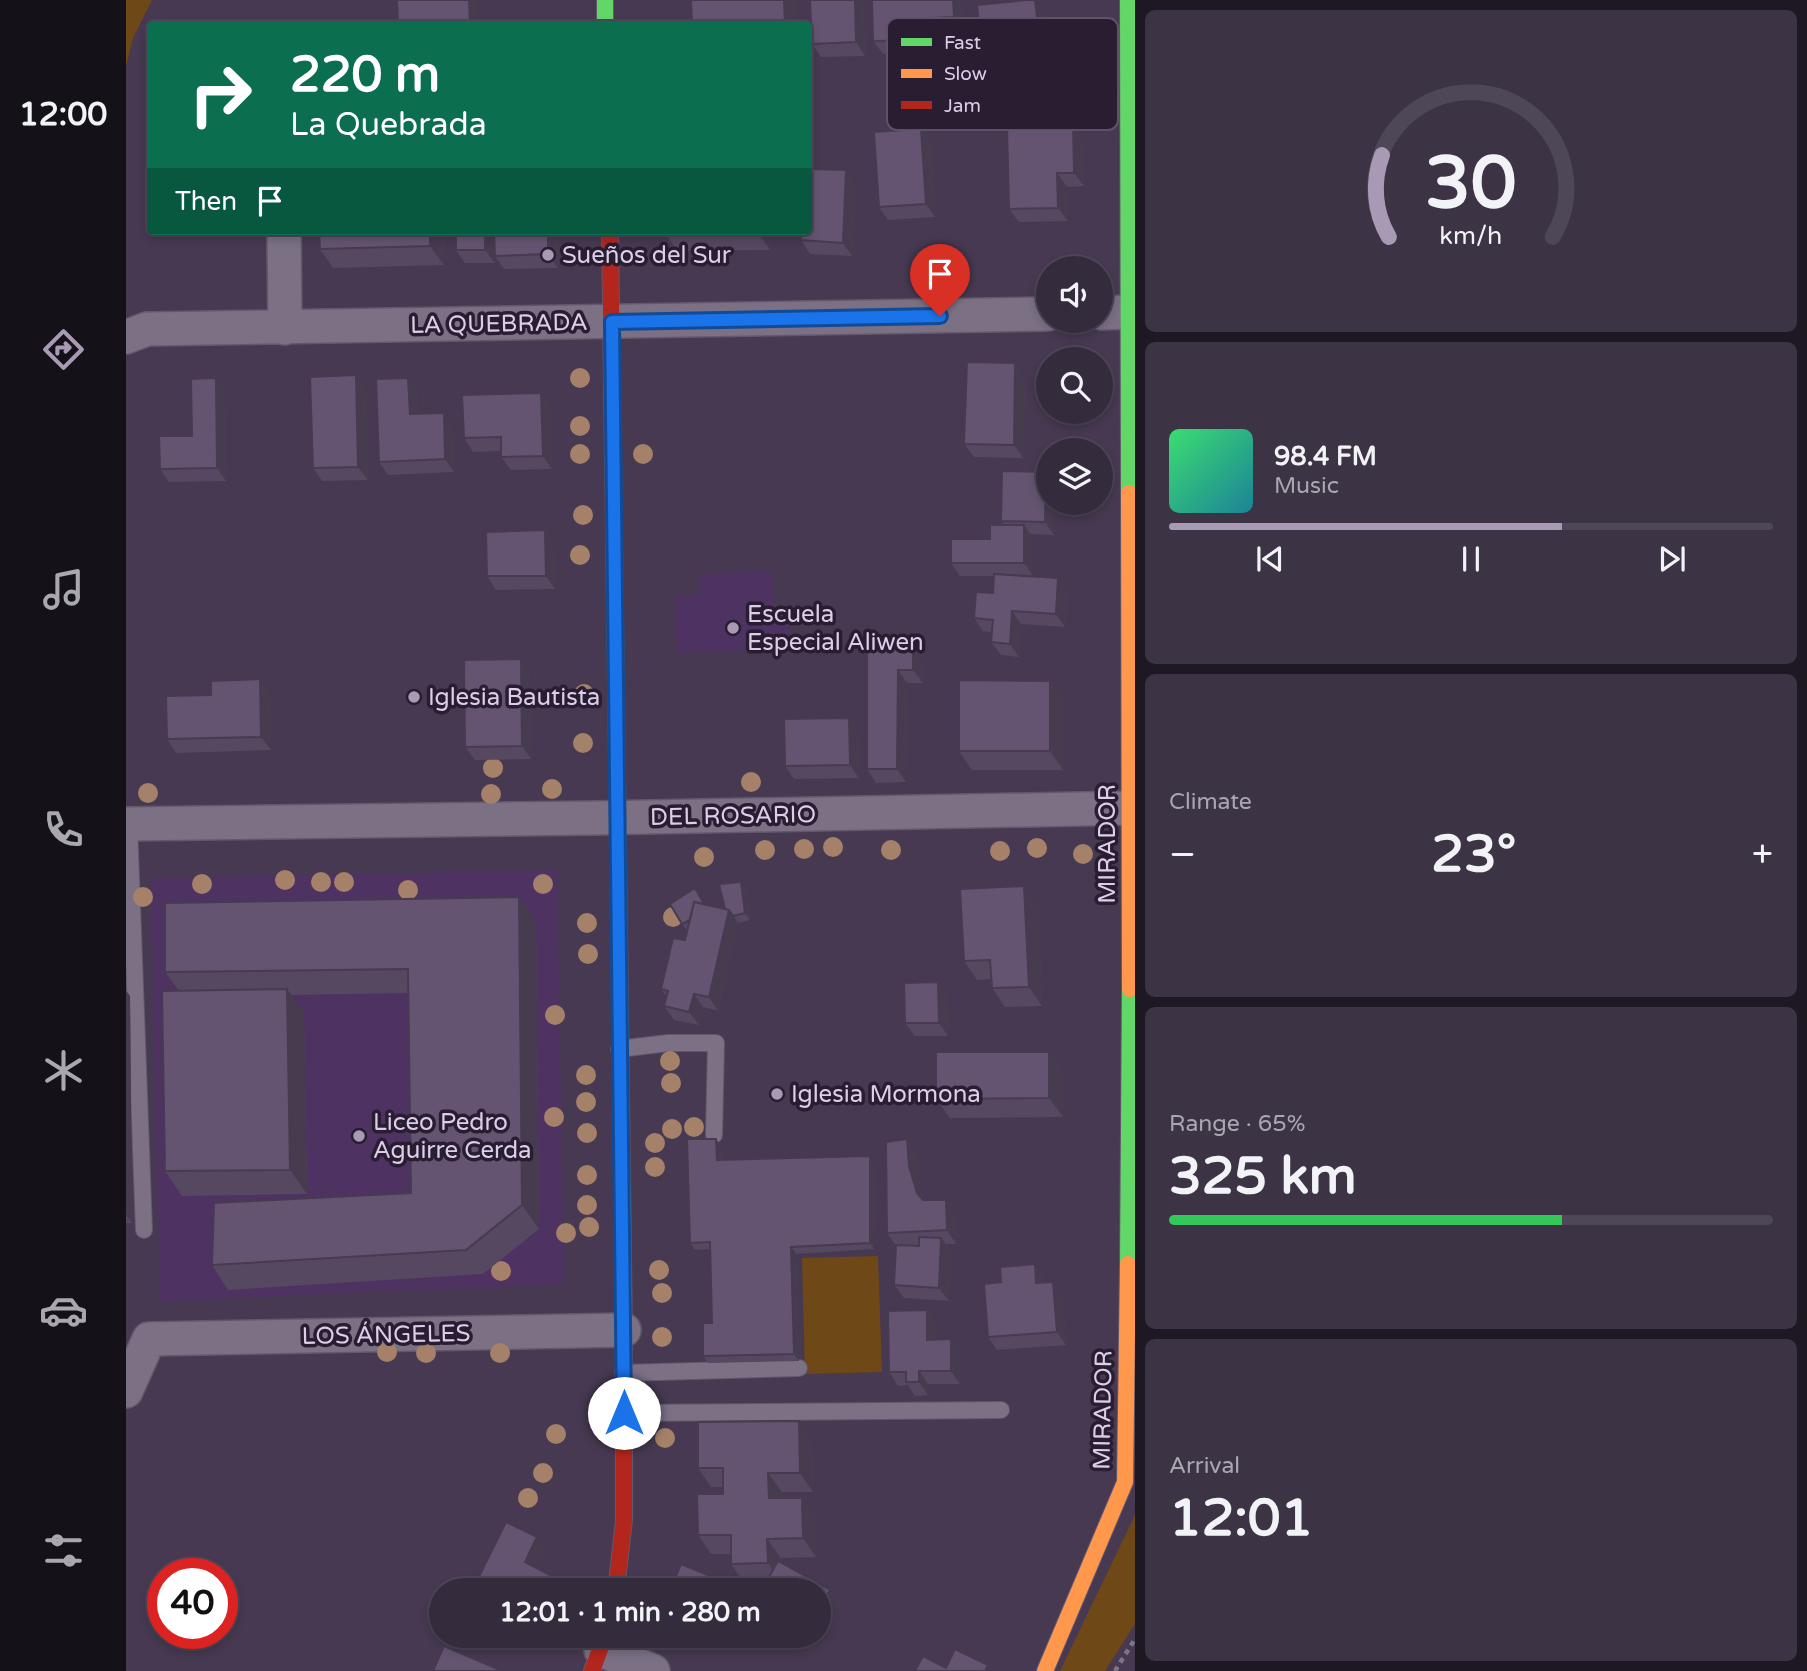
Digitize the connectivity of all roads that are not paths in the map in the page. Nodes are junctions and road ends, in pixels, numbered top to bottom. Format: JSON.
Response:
{"nodes":[{"id":1,"x":605,"y":0,"type":"edge"},
{"id":2,"x":1130,"y":9,"type":"edge"},
{"id":3,"x":605,"y":21,"type":"edge"},
{"id":4,"x":1132,"y":217,"type":"edge"},
{"id":5,"x":284,"y":235,"type":"edge"},
{"id":6,"x":610,"y":235,"type":"edge"},
{"id":7,"x":1132,"y":250,"type":"edge"},
{"id":8,"x":1115,"y":312,"type":"edge"},
{"id":9,"x":1036,"y":314,"type":"edge"},
{"id":10,"x":612,"y":322,"type":"junction"},
{"id":11,"x":285,"y":328,"type":"junction"},
{"id":12,"x":126,"y":337,"type":"edge"},
{"id":13,"x":1130,"y":808,"type":"junction"},
{"id":14,"x":618,"y":818,"type":"junction"},
{"id":15,"x":127,"y":824,"type":"edge"},
{"id":16,"x":619,"y":1049,"type":"junction"},
{"id":17,"x":714,"y":1135,"type":"dead end"},
{"id":18,"x":144,"y":1230,"type":"dead end"},
{"id":19,"x":624,"y":1330,"type":"junction"},
{"id":20,"x":799,"y":1368,"type":"dead end"},
{"id":21,"x":623,"y":1373,"type":"junction"},
{"id":22,"x":126,"y":1391,"type":"edge"},
{"id":23,"x":1001,"y":1410,"type":"dead end"},
{"id":24,"x":624,"y":1413,"type":"junction"},
{"id":25,"x":617,"y":1578,"type":"edge"},
{"id":26,"x":600,"y":1653,"type":"edge"},
{"id":27,"x":653,"y":1671,"type":"edge"},
{"id":28,"x":1045,"y":1671,"type":"edge"}],
"edges":[{"from":1,"to":3,"type":"street"},
{"from":2,"to":4,"type":"street","name":"MIRADOR"},
{"from":4,"to":7,"type":"street","name":"MIRADOR"},
{"from":5,"to":11,"type":"street"},
{"from":6,"to":10,"type":"street"},
{"from":7,"to":8,"type":"street","name":"MIRADOR"},
{"from":8,"to":13,"type":"street","name":"MIRADOR"},
{"from":9,"to":10,"type":"street","name":"LA QUEBRADA"},
{"from":10,"to":11,"type":"street","name":"LA QUEBRADA"},
{"from":10,"to":14,"type":"street"},
{"from":11,"to":12,"type":"street","name":"LA QUEBRADA"},
{"from":13,"to":14,"type":"street","name":"DEL ROSARIO"},
{"from":13,"to":28,"type":"street","name":"MIRADOR"},
{"from":14,"to":15,"type":"street","name":"DEL ROSARIO"},
{"from":14,"to":16,"type":"street"},
{"from":15,"to":18,"type":"lane"},
{"from":16,"to":17,"type":"lane"},
{"from":16,"to":19,"type":"street"},
{"from":19,"to":21,"type":"street"},
{"from":19,"to":22,"type":"street","name":"LOS ÁNGELES"},
{"from":20,"to":21,"type":"lane"},
{"from":21,"to":24,"type":"street"},
{"from":23,"to":24,"type":"lane"},
{"from":24,"to":25,"type":"street"},
{"from":26,"to":27,"type":"street"}]}
